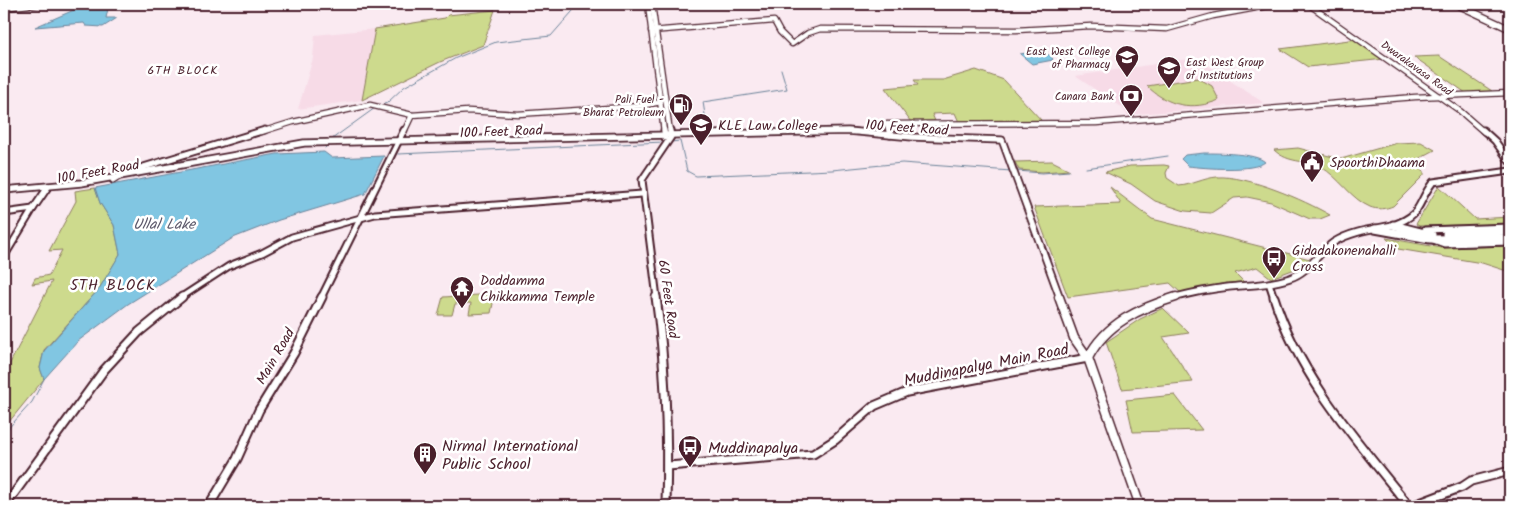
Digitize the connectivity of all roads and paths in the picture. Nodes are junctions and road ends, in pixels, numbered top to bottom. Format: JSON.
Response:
{"nodes":[{"id":1,"x":17,"y":4,"type":"edge"},
{"id":2,"x":42,"y":4,"type":"edge"},
{"id":3,"x":648,"y":4,"type":"edge"},
{"id":4,"x":652,"y":4,"type":"edge"},
{"id":5,"x":1278,"y":4,"type":"edge"},
{"id":6,"x":1308,"y":4,"type":"edge"},
{"id":7,"x":1456,"y":4,"type":"edge"},
{"id":8,"x":1460,"y":4,"type":"edge"},
{"id":9,"x":4,"y":7,"type":"edge"},
{"id":10,"x":1510,"y":28,"type":"edge"},
{"id":11,"x":654,"y":30,"type":"junction"},
{"id":12,"x":1510,"y":93,"type":"edge"},
{"id":13,"x":1440,"y":96,"type":"junction"},
{"id":14,"x":661,"y":102,"type":"junction"},
{"id":15,"x":412,"y":114,"type":"junction"},
{"id":16,"x":849,"y":133,"type":"junction"},
{"id":17,"x":890,"y":135,"type":"junction"},
{"id":18,"x":668,"y":138,"type":"junction"},
{"id":19,"x":1002,"y":141,"type":"junction"},
{"id":20,"x":398,"y":143,"type":"junction"},
{"id":21,"x":1509,"y":160,"type":"edge"},
{"id":22,"x":1510,"y":171,"type":"edge"},
{"id":23,"x":114,"y":179,"type":"junction"},
{"id":24,"x":46,"y":189,"type":"junction"},
{"id":25,"x":4,"y":190,"type":"edge"},
{"id":26,"x":4,"y":194,"type":"edge"},
{"id":27,"x":642,"y":194,"type":"junction"},
{"id":28,"x":33,"y":209,"type":"junction"},
{"id":29,"x":4,"y":214,"type":"edge"},
{"id":30,"x":363,"y":217,"type":"junction"},
{"id":31,"x":1393,"y":225,"type":"junction"},
{"id":32,"x":1510,"y":227,"type":"edge"},
{"id":33,"x":1375,"y":229,"type":"junction"},
{"id":34,"x":1510,"y":231,"type":"edge"},
{"id":35,"x":1422,"y":232,"type":"junction"},
{"id":36,"x":1510,"y":238,"type":"edge"},
{"id":37,"x":1430,"y":239,"type":"junction"},
{"id":38,"x":1510,"y":242,"type":"edge"},
{"id":39,"x":4,"y":257,"type":"edge"},
{"id":40,"x":1269,"y":283,"type":"junction"},
{"id":41,"x":1088,"y":358,"type":"junction"},
{"id":42,"x":668,"y":466,"type":"junction"},
{"id":43,"x":1510,"y":471,"type":"edge"},
{"id":44,"x":5,"y":506,"type":"edge"},
{"id":45,"x":209,"y":506,"type":"edge"},
{"id":46,"x":666,"y":506,"type":"edge"},
{"id":47,"x":1140,"y":506,"type":"edge"},
{"id":48,"x":1411,"y":506,"type":"edge"}],
"edges":[{"from":1,"to":9,"type":"highway"},
{"from":2,"to":9,"type":"highway"},
{"from":3,"to":11,"type":"street"},
{"from":4,"to":11,"type":"street"},
{"from":5,"to":11,"type":"street"},
{"from":6,"to":13,"type":"street","name":"Dwarakavasa Road"},
{"from":7,"to":10,"type":"main road"},
{"from":8,"to":10,"type":"main road"},
{"from":11,"to":14,"type":"street"},
{"from":11,"to":18,"type":"street"},
{"from":12,"to":13,"type":"street"},
{"from":13,"to":17,"type":"street"},
{"from":13,"to":21,"type":"street","name":"Dwarakavasa Road"},
{"from":14,"to":15,"type":"street"},
{"from":14,"to":18,"type":"street"},
{"from":15,"to":20,"type":"street","name":"Main Road"},
{"from":15,"to":23,"type":"street"},
{"from":16,"to":17,"type":"main road","name":"100 Feet Road"},
{"from":16,"to":18,"type":"main road","name":"100 Feet Road"},
{"from":16,"to":19,"type":"main road","name":"100 Feet Road"},
{"from":17,"to":19,"type":"main road","name":"100 Feet Road"},
{"from":18,"to":20,"type":"main road","name":"100 Feet Road"},
{"from":18,"to":27,"type":"street","name":"60 Feet Road"},
{"from":19,"to":41,"type":"main road"},
{"from":20,"to":23,"type":"main road","name":"100 Feet Road"},
{"from":20,"to":30,"type":"street","name":"Main Road"},
{"from":22,"to":31,"type":"street"},
{"from":23,"to":24,"type":"main road","name":"100 Feet Road"},
{"from":24,"to":25,"type":"main road","name":"100 Feet Road"},
{"from":24,"to":26,"type":"main road","name":"100 Feet Road"},
{"from":24,"to":28,"type":"street"},
{"from":27,"to":30,"type":"street"},
{"from":27,"to":42,"type":"street","name":"60 Feet Road"},
{"from":28,"to":29,"type":"street"},
{"from":28,"to":39,"type":"street"},
{"from":30,"to":44,"type":"street"},
{"from":30,"to":45,"type":"street","name":"Main Road"},
{"from":31,"to":33,"type":"main road"},
{"from":31,"to":35,"type":"main road"},
{"from":32,"to":35,"type":"street"},
{"from":33,"to":37,"type":"main road"},
{"from":33,"to":40,"type":"main road"},
{"from":34,"to":35,"type":"main road"},
{"from":36,"to":37,"type":"main road"},
{"from":37,"to":38,"type":"street"},
{"from":40,"to":41,"type":"main road"},
{"from":40,"to":48,"type":"street"},
{"from":41,"to":42,"type":"street","name":"Muddinapalya Main Road"},
{"from":41,"to":47,"type":"main road"},
{"from":42,"to":46,"type":"street","name":"60 Feet Road"},
{"from":43,"to":48,"type":"street"}]}
